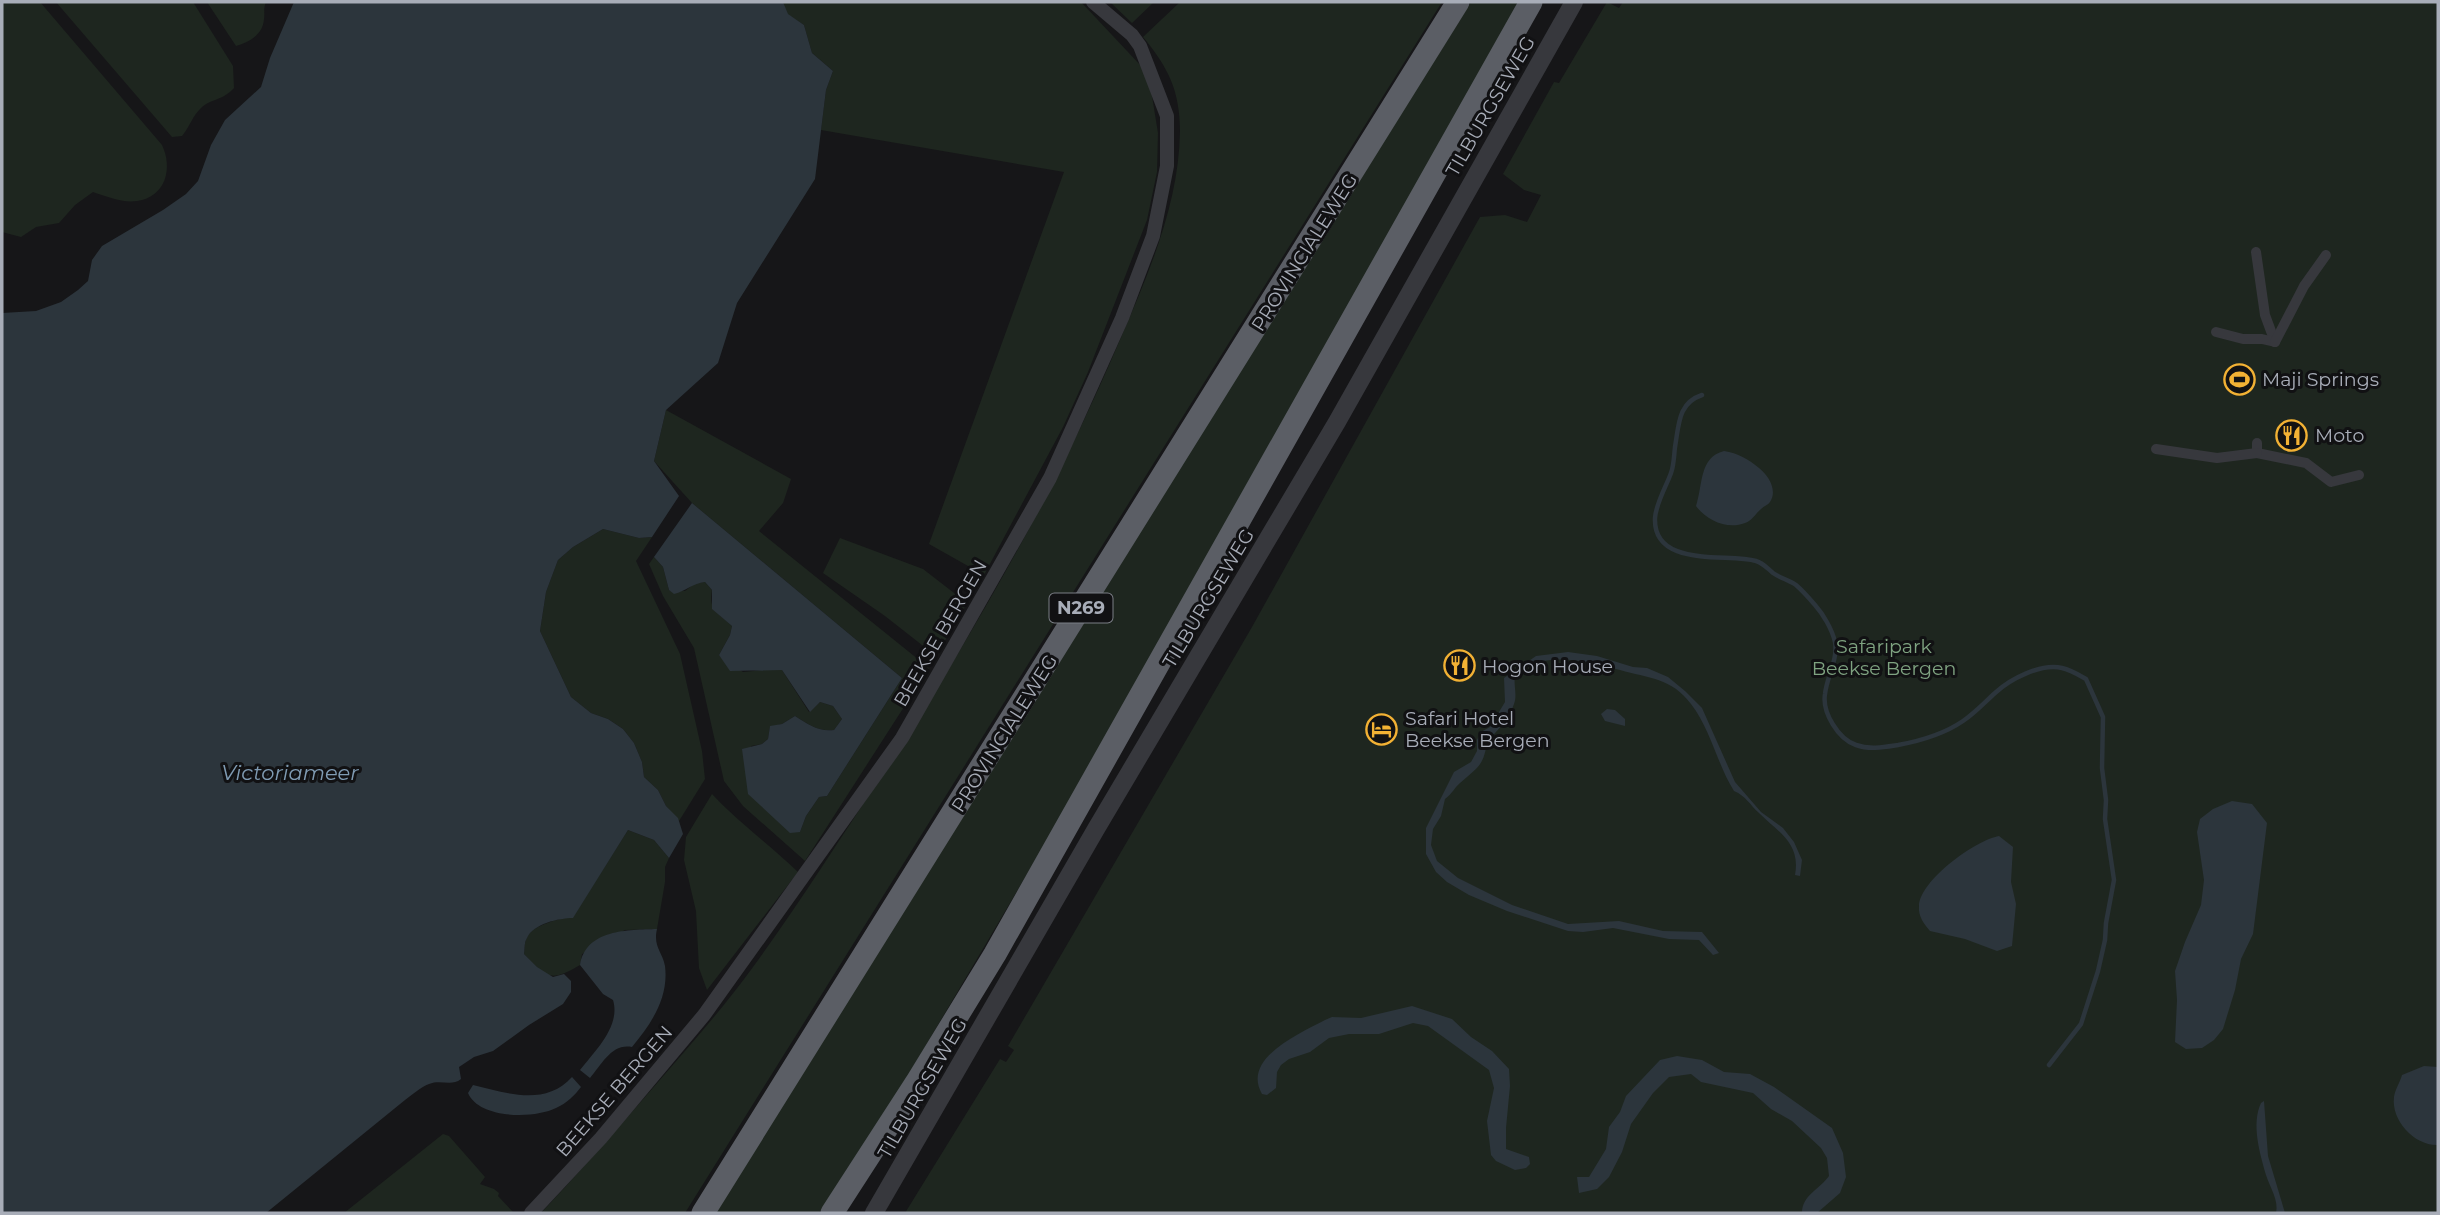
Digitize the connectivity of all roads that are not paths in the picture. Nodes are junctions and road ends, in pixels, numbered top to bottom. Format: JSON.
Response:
{"nodes":[{"id":1,"x":1093,"y":2,"type":"edge"},
{"id":2,"x":1458,"y":2,"type":"edge"},
{"id":3,"x":1531,"y":2,"type":"edge"},
{"id":4,"x":1574,"y":2,"type":"edge"},
{"id":5,"x":2256,"y":252,"type":"dead end"},
{"id":6,"x":2326,"y":255,"type":"dead end"},
{"id":7,"x":2216,"y":332,"type":"dead end"},
{"id":8,"x":2275,"y":342,"type":"junction"},
{"id":9,"x":2156,"y":449,"type":"dead end"},
{"id":10,"x":2359,"y":475,"type":"dead end"},
{"id":11,"x":531,"y":1213,"type":"edge"},
{"id":12,"x":703,"y":1213,"type":"edge"},
{"id":13,"x":832,"y":1213,"type":"edge"},
{"id":14,"x":874,"y":1213,"type":"edge"}],
"edges":[{"from":1,"to":11,"type":"street","name":"BEEKSE BERGEN"},
{"from":2,"to":12,"type":"highway","name":"PROVINCIALEWEG","number":"N269"},
{"from":3,"to":13,"type":"highway"},
{"from":4,"to":14,"type":"street","name":"TILBURGSEWEG"},
{"from":5,"to":8,"type":"street"},
{"from":6,"to":8,"type":"street"},
{"from":7,"to":8,"type":"street"},
{"from":9,"to":10,"type":"street"}]}
